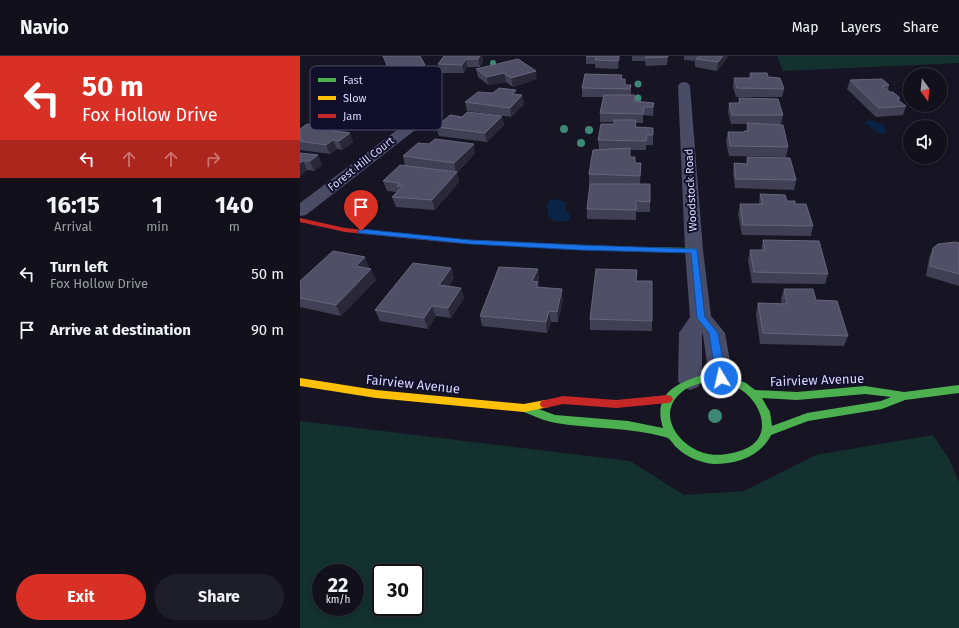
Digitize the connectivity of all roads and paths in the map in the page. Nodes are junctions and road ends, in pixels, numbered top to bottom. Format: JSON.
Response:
{"nodes":[{"id":1,"x":684,"y":86,"type":"dead end"},
{"id":2,"x":406,"y":130,"type":"edge"},
{"id":3,"x":300,"y":211,"type":"edge"},
{"id":4,"x":300,"y":220,"type":"edge"},
{"id":5,"x":694,"y":250,"type":"junction"},
{"id":6,"x":701,"y":318,"type":"junction"},
{"id":7,"x":721,"y":378,"type":"junction"},
{"id":8,"x":690,"y":381,"type":"junction"},
{"id":9,"x":300,"y":382,"type":"edge"},
{"id":10,"x":959,"y":389,"type":"edge"},
{"id":11,"x":754,"y":394,"type":"junction"},
{"id":12,"x":904,"y":396,"type":"junction"},
{"id":13,"x":668,"y":399,"type":"junction"},
{"id":14,"x":524,"y":408,"type":"junction"},
{"id":15,"x":767,"y":432,"type":"junction"},
{"id":16,"x":669,"y":433,"type":"junction"}],
"edges":[{"from":1,"to":5,"type":"street","name":"Woodstock Road"},
{"from":2,"to":3,"type":"street","name":"Forest Hill Court"},
{"from":4,"to":5,"type":"main road"},
{"from":5,"to":6,"type":"street","name":"Woodstock Road"},
{"from":6,"to":7,"type":"street"},
{"from":6,"to":8,"type":"street"},
{"from":7,"to":8,"type":"main road"},
{"from":7,"to":11,"type":"main road"},
{"from":8,"to":13,"type":"main road"},
{"from":9,"to":14,"type":"main road","name":"Fairview Avenue"},
{"from":10,"to":12,"type":"main road","name":"Fairview Avenue"},
{"from":11,"to":12,"type":"main road","name":"Fairview Avenue"},
{"from":11,"to":15,"type":"main road"},
{"from":12,"to":15,"type":"main road","name":"Fairview Avenue"},
{"from":13,"to":14,"type":"main road","name":"Fairview Avenue"},
{"from":13,"to":16,"type":"main road"},
{"from":14,"to":16,"type":"main road","name":"Fairview Avenue"},
{"from":15,"to":16,"type":"main road"}]}
